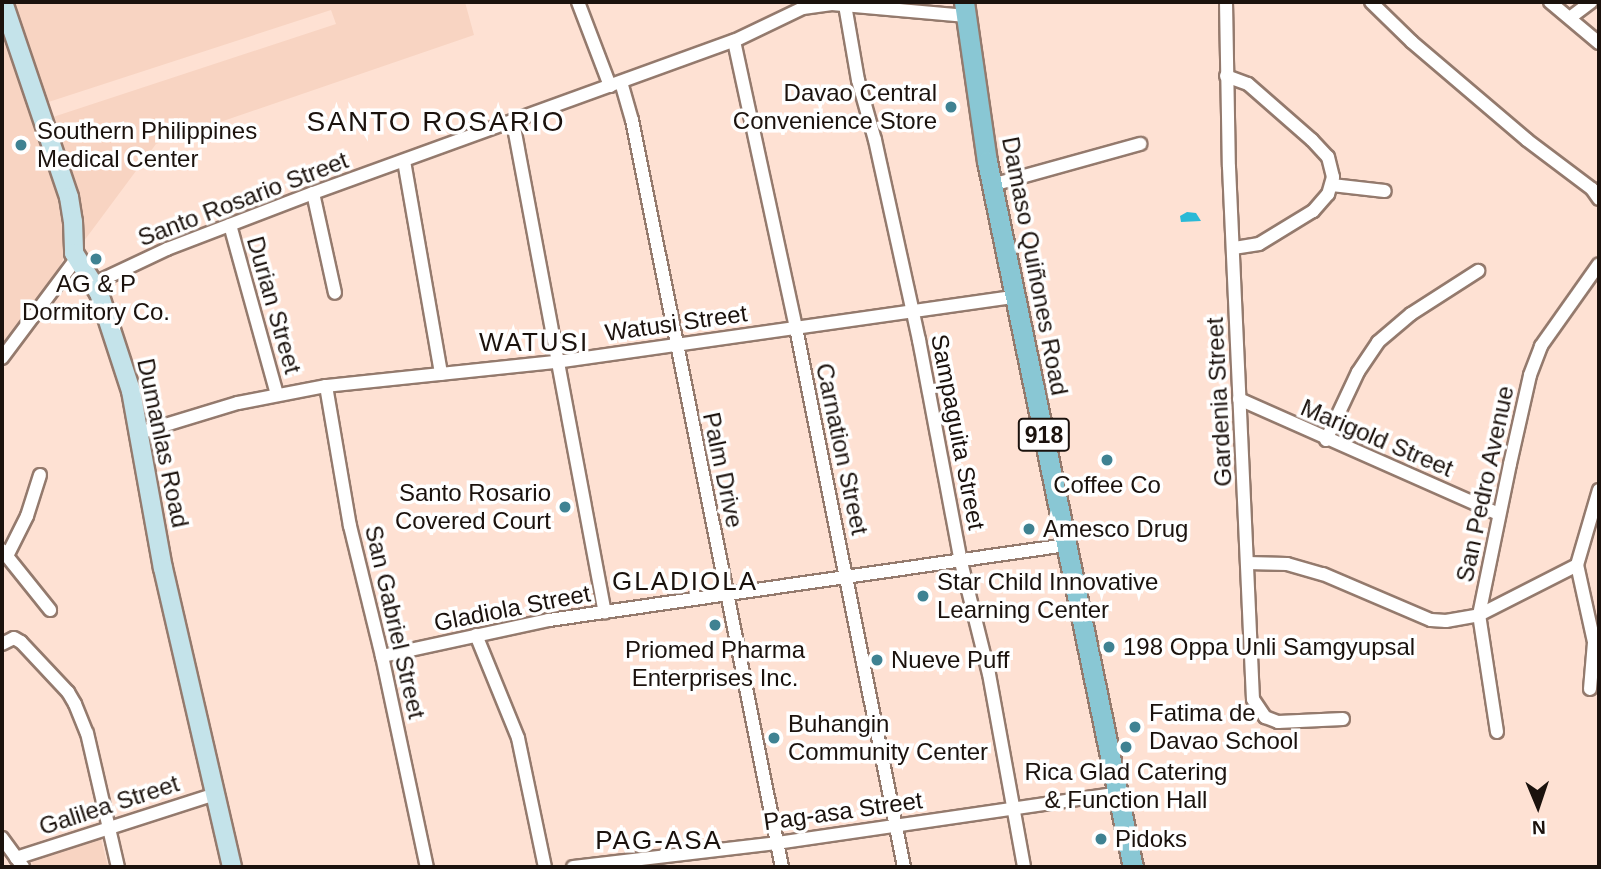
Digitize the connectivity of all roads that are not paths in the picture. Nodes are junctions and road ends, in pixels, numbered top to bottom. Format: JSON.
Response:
{"nodes":[{"id":1,"x":3,"y":2,"type":"edge"},
{"id":2,"x":578,"y":2,"type":"edge"},
{"id":3,"x":1226,"y":2,"type":"edge"},
{"id":4,"x":1371,"y":2,"type":"edge"},
{"id":5,"x":1550,"y":2,"type":"edge"},
{"id":6,"x":1591,"y":2,"type":"edge"},
{"id":7,"x":845,"y":5,"type":"junction"},
{"id":8,"x":965,"y":9,"type":"edge"},
{"id":9,"x":1571,"y":17,"type":"junction"},
{"id":10,"x":734,"y":41,"type":"junction"},
{"id":11,"x":1599,"y":43,"type":"edge"},
{"id":12,"x":1226,"y":76,"type":"junction"},
{"id":13,"x":616,"y":84,"type":"junction"},
{"id":14,"x":513,"y":122,"type":"junction"},
{"id":15,"x":1140,"y":144,"type":"dead end"},
{"id":16,"x":404,"y":161,"type":"junction"},
{"id":17,"x":992,"y":185,"type":"junction"},
{"id":18,"x":1332,"y":186,"type":"junction"},
{"id":19,"x":1385,"y":191,"type":"dead end"},
{"id":20,"x":313,"y":193,"type":"junction"},
{"id":21,"x":1599,"y":199,"type":"edge"},
{"id":22,"x":230,"y":225,"type":"junction"},
{"id":23,"x":1233,"y":248,"type":"junction"},
{"id":24,"x":76,"y":259,"type":"junction"},
{"id":25,"x":1599,"y":264,"type":"edge"},
{"id":26,"x":1478,"y":271,"type":"dead end"},
{"id":27,"x":95,"y":283,"type":"junction"},
{"id":28,"x":335,"y":293,"type":"dead end"},
{"id":29,"x":1015,"y":297,"type":"junction"},
{"id":30,"x":913,"y":312,"type":"junction"},
{"id":31,"x":796,"y":328,"type":"junction"},
{"id":32,"x":676,"y":344,"type":"junction"},
{"id":33,"x":2,"y":358,"type":"edge"},
{"id":34,"x":556,"y":362,"type":"junction"},
{"id":35,"x":441,"y":374,"type":"junction"},
{"id":36,"x":326,"y":386,"type":"junction"},
{"id":37,"x":277,"y":395,"type":"junction"},
{"id":38,"x":1238,"y":400,"type":"junction"},
{"id":39,"x":139,"y":433,"type":"junction"},
{"id":40,"x":1326,"y":440,"type":"junction"},
{"id":41,"x":40,"y":475,"type":"dead end"},
{"id":42,"x":1599,"y":491,"type":"edge"},
{"id":43,"x":1499,"y":514,"type":"junction"},
{"id":44,"x":1066,"y":545,"type":"junction"},
{"id":45,"x":4,"y":553,"type":"edge"},
{"id":46,"x":961,"y":562,"type":"junction"},
{"id":47,"x":1247,"y":563,"type":"junction"},
{"id":48,"x":1577,"y":565,"type":"junction"},
{"id":49,"x":847,"y":577,"type":"junction"},
{"id":50,"x":727,"y":594,"type":"junction"},
{"id":51,"x":50,"y":610,"type":"dead end"},
{"id":52,"x":605,"y":612,"type":"junction"},
{"id":53,"x":1479,"y":615,"type":"junction"},
{"id":54,"x":476,"y":635,"type":"junction"},
{"id":55,"x":2,"y":644,"type":"edge"},
{"id":56,"x":1596,"y":651,"type":"edge"},
{"id":57,"x":382,"y":656,"type":"junction"},
{"id":58,"x":1590,"y":689,"type":"dead end"},
{"id":59,"x":1343,"y":719,"type":"dead end"},
{"id":60,"x":1497,"y":732,"type":"dead end"},
{"id":61,"x":1118,"y":793,"type":"junction"},
{"id":62,"x":215,"y":794,"type":"junction"},
{"id":63,"x":1013,"y":808,"type":"junction"},
{"id":64,"x":109,"y":825,"type":"junction"},
{"id":65,"x":896,"y":825,"type":"junction"},
{"id":66,"x":2,"y":838,"type":"edge"},
{"id":67,"x":777,"y":843,"type":"junction"},
{"id":68,"x":20,"y":862,"type":"edge"},
{"id":69,"x":118,"y":867,"type":"edge"},
{"id":70,"x":232,"y":867,"type":"edge"},
{"id":71,"x":427,"y":867,"type":"edge"},
{"id":72,"x":545,"y":867,"type":"edge"},
{"id":73,"x":573,"y":867,"type":"edge"},
{"id":74,"x":782,"y":867,"type":"edge"},
{"id":75,"x":904,"y":867,"type":"edge"},
{"id":76,"x":1024,"y":867,"type":"edge"},
{"id":77,"x":1133,"y":867,"type":"edge"}],
"edges":[{"from":1,"to":24,"type":"main road"},
{"from":2,"to":13,"type":"street","name":"Palm Drive"},
{"from":3,"to":12,"type":"street","name":"Gardenia Street"},
{"from":4,"to":21,"type":"street"},
{"from":5,"to":9,"type":"street"},
{"from":6,"to":9,"type":"street"},
{"from":7,"to":8,"type":"street","name":"Santo Rosario Street"},
{"from":7,"to":10,"type":"street","name":"Santo Rosario Street"},
{"from":7,"to":30,"type":"street","name":"Sampaguita Street"},
{"from":8,"to":17,"type":"main road","name":"Damaso Quiñones Road","number":"918"},
{"from":9,"to":11,"type":"street"},
{"from":10,"to":13,"type":"street","name":"Santo Rosario Street"},
{"from":10,"to":31,"type":"street","name":"Carnation Street"},
{"from":12,"to":18,"type":"street"},
{"from":12,"to":23,"type":"street","name":"Gardenia Street"},
{"from":13,"to":14,"type":"street","name":"Santo Rosario Street"},
{"from":13,"to":32,"type":"street","name":"Palm Drive"},
{"from":14,"to":16,"type":"street","name":"Santo Rosario Street"},
{"from":14,"to":34,"type":"street"},
{"from":15,"to":17,"type":"street"},
{"from":16,"to":20,"type":"street","name":"Santo Rosario Street"},
{"from":16,"to":35,"type":"street"},
{"from":17,"to":29,"type":"main road","name":"Damaso Quiñones Road","number":"918"},
{"from":18,"to":19,"type":"street"},
{"from":18,"to":23,"type":"street"},
{"from":20,"to":22,"type":"street","name":"Santo Rosario Street"},
{"from":20,"to":28,"type":"street"},
{"from":22,"to":27,"type":"street","name":"Santo Rosario Street"},
{"from":22,"to":37,"type":"street","name":"Durian Street"},
{"from":23,"to":38,"type":"street","name":"Gardenia Street"},
{"from":24,"to":27,"type":"main road","name":"Dumanlas Road"},
{"from":24,"to":33,"type":"street"},
{"from":25,"to":43,"type":"street","name":"San Pedro Avenue"},
{"from":26,"to":40,"type":"street"},
{"from":27,"to":39,"type":"main road","name":"Dumanlas Road"},
{"from":29,"to":30,"type":"street","name":"Watusi Street"},
{"from":29,"to":44,"type":"main road","name":"Damaso Quiñones Road","number":"918"},
{"from":30,"to":31,"type":"street","name":"Watusi Street"},
{"from":30,"to":46,"type":"street","name":"Sampaguita Street"},
{"from":31,"to":32,"type":"street","name":"Watusi Street"},
{"from":31,"to":49,"type":"street","name":"Carnation Street"},
{"from":32,"to":34,"type":"street","name":"Watusi Street"},
{"from":32,"to":50,"type":"street","name":"Palm Drive"},
{"from":34,"to":35,"type":"street","name":"Watusi Street"},
{"from":34,"to":52,"type":"street"},
{"from":35,"to":36,"type":"street","name":"Watusi Street"},
{"from":36,"to":37,"type":"street","name":"Watusi Street"},
{"from":36,"to":57,"type":"street","name":"San Gabriel Street"},
{"from":37,"to":39,"type":"street","name":"Watusi Street"},
{"from":38,"to":40,"type":"street","name":"Marigold Street"},
{"from":38,"to":47,"type":"street","name":"Gardenia Street"},
{"from":39,"to":62,"type":"main road","name":"Dumanlas Road"},
{"from":40,"to":43,"type":"street","name":"Marigold Street"},
{"from":41,"to":45,"type":"street"},
{"from":42,"to":48,"type":"street"},
{"from":43,"to":53,"type":"street","name":"San Pedro Avenue"},
{"from":44,"to":46,"type":"street","name":"Gladiola Street"},
{"from":44,"to":61,"type":"main road","name":"Damaso Quiñones Road","number":"918"},
{"from":45,"to":51,"type":"street"},
{"from":46,"to":49,"type":"street","name":"Gladiola Street"},
{"from":46,"to":63,"type":"street","name":"Sampaguita Street"},
{"from":47,"to":53,"type":"street"},
{"from":47,"to":59,"type":"street","name":"Gardenia Street"},
{"from":48,"to":53,"type":"street"},
{"from":48,"to":56,"type":"street"},
{"from":49,"to":50,"type":"street","name":"Gladiola Street"},
{"from":49,"to":65,"type":"street","name":"Carnation Street"},
{"from":50,"to":52,"type":"street","name":"Gladiola Street"},
{"from":50,"to":67,"type":"street","name":"Palm Drive"},
{"from":52,"to":54,"type":"street","name":"Gladiola Street"},
{"from":53,"to":60,"type":"street","name":"San Pedro Avenue"},
{"from":54,"to":57,"type":"street","name":"Gladiola Street"},
{"from":54,"to":72,"type":"street"},
{"from":55,"to":64,"type":"street"},
{"from":56,"to":58,"type":"street"},
{"from":57,"to":71,"type":"street","name":"San Gabriel Street"},
{"from":61,"to":63,"type":"street","name":"Pag-asa Street"},
{"from":61,"to":77,"type":"main road","name":"Damaso Quiñones Road","number":"918"},
{"from":62,"to":64,"type":"street","name":"Galilea Street"},
{"from":62,"to":70,"type":"main road","name":"Dumanlas Road"},
{"from":63,"to":65,"type":"street","name":"Pag-asa Street"},
{"from":63,"to":76,"type":"street","name":"Sampaguita Street"},
{"from":64,"to":68,"type":"street","name":"Galilea Street"},
{"from":64,"to":69,"type":"street"},
{"from":65,"to":67,"type":"street","name":"Pag-asa Street"},
{"from":65,"to":75,"type":"street","name":"Carnation Street"},
{"from":66,"to":68,"type":"street"},
{"from":67,"to":73,"type":"street","name":"Pag-asa Street"},
{"from":67,"to":74,"type":"street","name":"Palm Drive"}]}
